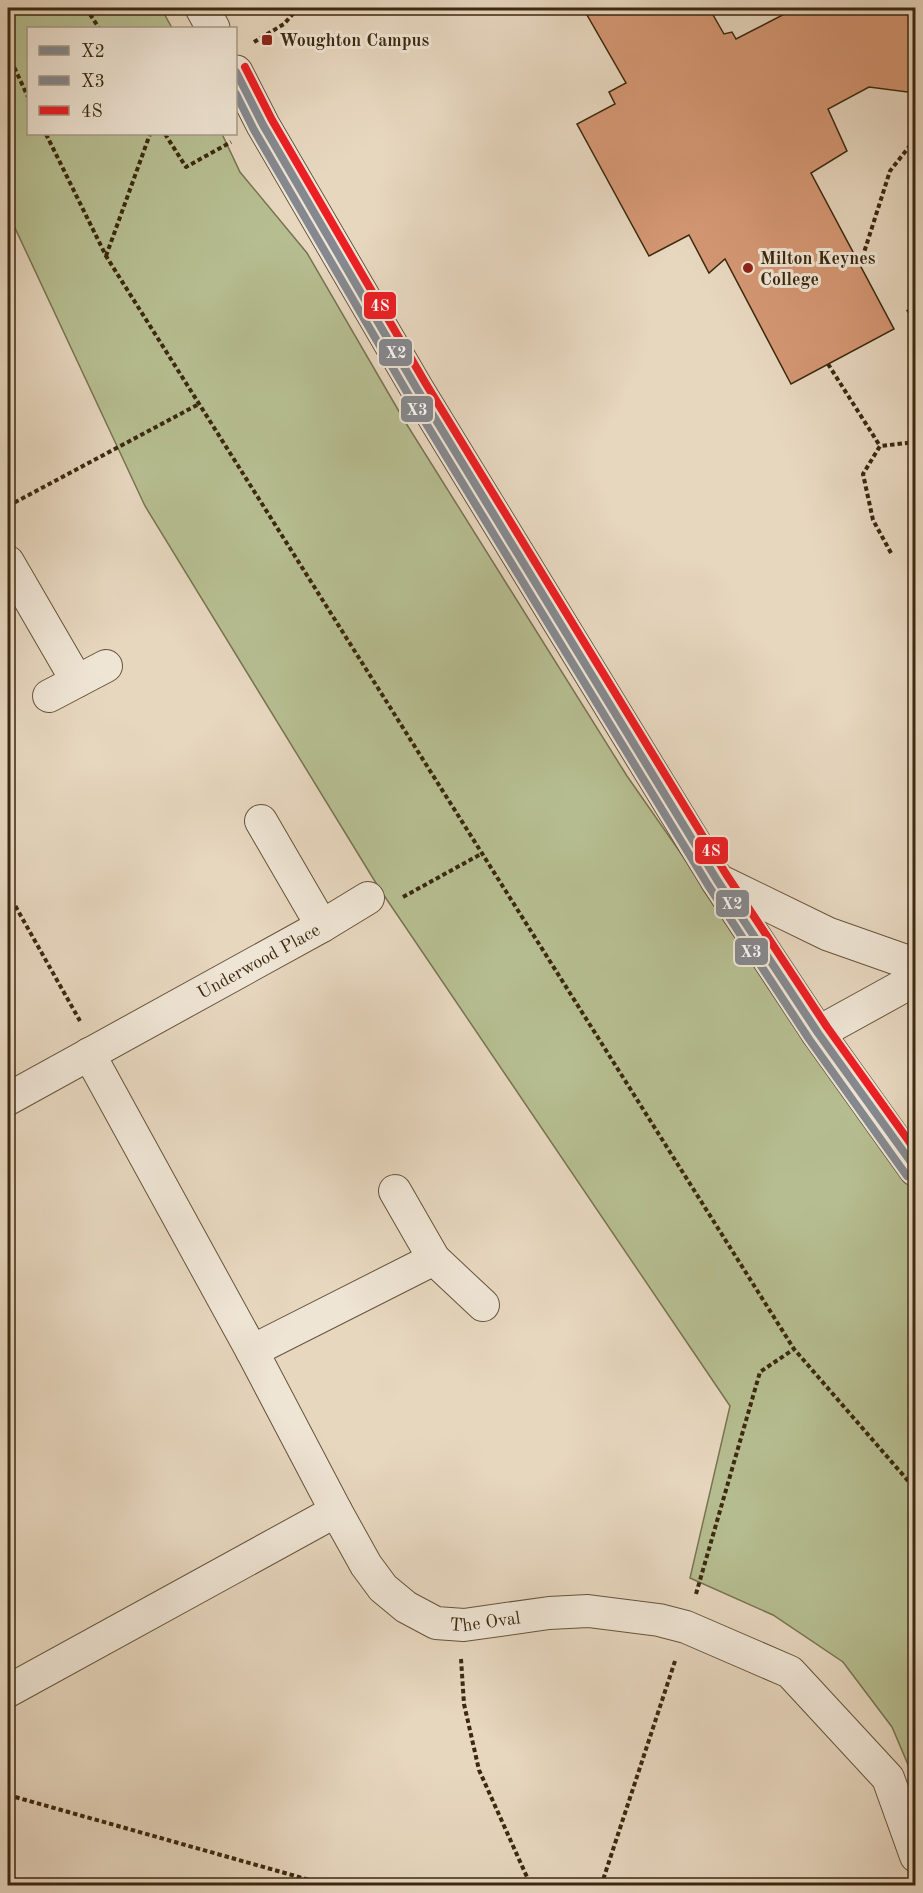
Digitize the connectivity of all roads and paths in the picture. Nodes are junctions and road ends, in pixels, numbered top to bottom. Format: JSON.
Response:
{"nodes":[{"id":1,"x":86,"y":8,"type":"edge"},
{"id":2,"x":202,"y":8,"type":"edge"},
{"id":3,"x":298,"y":8,"type":"edge"},
{"id":4,"x":98,"y":27,"type":"edge"},
{"id":5,"x":212,"y":27,"type":"edge"},
{"id":6,"x":8,"y":54,"type":"edge"},
{"id":7,"x":240,"y":60,"type":"edge"},
{"id":8,"x":27,"y":95,"type":"edge"},
{"id":9,"x":263,"y":125,"type":"junction"},
{"id":10,"x":46,"y":135,"type":"edge"},
{"id":11,"x":150,"y":135,"type":"edge"},
{"id":12,"x":166,"y":135,"type":"edge"},
{"id":13,"x":915,"y":138,"type":"edge"},
{"id":14,"x":106,"y":256,"type":"junction"},
{"id":15,"x":860,"y":265,"type":"dead end"},
{"id":16,"x":915,"y":307,"type":"edge"},
{"id":17,"x":907,"y":312,"type":"dead end"},
{"id":18,"x":828,"y":364,"type":"dead end"},
{"id":19,"x":199,"y":404,"type":"junction"},
{"id":20,"x":915,"y":442,"type":"edge"},
{"id":21,"x":880,"y":446,"type":"junction"},
{"id":22,"x":8,"y":506,"type":"edge"},
{"id":23,"x":891,"y":553,"type":"dead end"},
{"id":24,"x":8,"y":562,"type":"edge"},
{"id":25,"x":106,"y":666,"type":"dead end"},
{"id":26,"x":77,"y":681,"type":"junction"},
{"id":27,"x":48,"y":696,"type":"dead end"},
{"id":28,"x":261,"y":821,"type":"dead end"},
{"id":29,"x":717,"y":880,"type":"junction"},
{"id":30,"x":8,"y":893,"type":"edge"},
{"id":31,"x":368,"y":898,"type":"dead end"},
{"id":32,"x":322,"y":926,"type":"junction"},
{"id":33,"x":915,"y":965,"type":"edge"},
{"id":34,"x":915,"y":980,"type":"edge"},
{"id":35,"x":818,"y":1033,"type":"junction"},
{"id":36,"x":89,"y":1054,"type":"junction"},
{"id":37,"x":8,"y":1099,"type":"edge"},
{"id":38,"x":915,"y":1170,"type":"edge"},
{"id":39,"x":395,"y":1191,"type":"dead end"},
{"id":40,"x":434,"y":1259,"type":"junction"},
{"id":41,"x":483,"y":1305,"type":"dead end"},
{"id":42,"x":794,"y":1349,"type":"junction"},
{"id":43,"x":252,"y":1351,"type":"junction"},
{"id":44,"x":915,"y":1490,"type":"edge"},
{"id":45,"x":336,"y":1511,"type":"junction"},
{"id":46,"x":464,"y":1625,"type":"junction"},
{"id":47,"x":686,"y":1627,"type":"junction"},
{"id":48,"x":8,"y":1691,"type":"edge"},
{"id":49,"x":8,"y":1795,"type":"edge"},
{"id":50,"x":915,"y":1856,"type":"edge"},
{"id":51,"x":331,"y":1886,"type":"edge"},
{"id":52,"x":531,"y":1886,"type":"edge"},
{"id":53,"x":601,"y":1886,"type":"edge"}],
"edges":[{"from":1,"to":4,"type":"path"},
{"from":2,"to":5,"type":"street"},
{"from":3,"to":7,"type":"path"},
{"from":6,"to":8,"type":"path"},
{"from":7,"to":9,"type":"street"},
{"from":9,"to":12,"type":"path"},
{"from":9,"to":29,"type":"street"},
{"from":10,"to":14,"type":"path"},
{"from":11,"to":14,"type":"path"},
{"from":13,"to":15,"type":"path"},
{"from":14,"to":19,"type":"path"},
{"from":16,"to":17,"type":"path"},
{"from":18,"to":21,"type":"path"},
{"from":19,"to":22,"type":"path"},
{"from":19,"to":42,"type":"path"},
{"from":20,"to":21,"type":"path"},
{"from":21,"to":23,"type":"path"},
{"from":24,"to":26,"type":"street"},
{"from":25,"to":26,"type":"street"},
{"from":26,"to":27,"type":"street"},
{"from":28,"to":32,"type":"street","name":"Underwood Place"},
{"from":29,"to":33,"type":"street"},
{"from":29,"to":35,"type":"street"},
{"from":30,"to":36,"type":"path"},
{"from":31,"to":32,"type":"street"},
{"from":32,"to":36,"type":"street","name":"Underwood Place"},
{"from":34,"to":35,"type":"street"},
{"from":35,"to":38,"type":"street"},
{"from":36,"to":37,"type":"street","name":"Underwood Place"},
{"from":36,"to":43,"type":"street"},
{"from":39,"to":40,"type":"street"},
{"from":40,"to":41,"type":"street"},
{"from":40,"to":43,"type":"street"},
{"from":42,"to":44,"type":"path"},
{"from":42,"to":47,"type":"path"},
{"from":43,"to":45,"type":"street"},
{"from":45,"to":46,"type":"street","name":"The Oval"},
{"from":45,"to":48,"type":"street"},
{"from":46,"to":47,"type":"street","name":"The Oval"},
{"from":46,"to":52,"type":"path"},
{"from":47,"to":50,"type":"street","name":"The Oval"},
{"from":47,"to":53,"type":"path"},
{"from":49,"to":51,"type":"path"}]}
